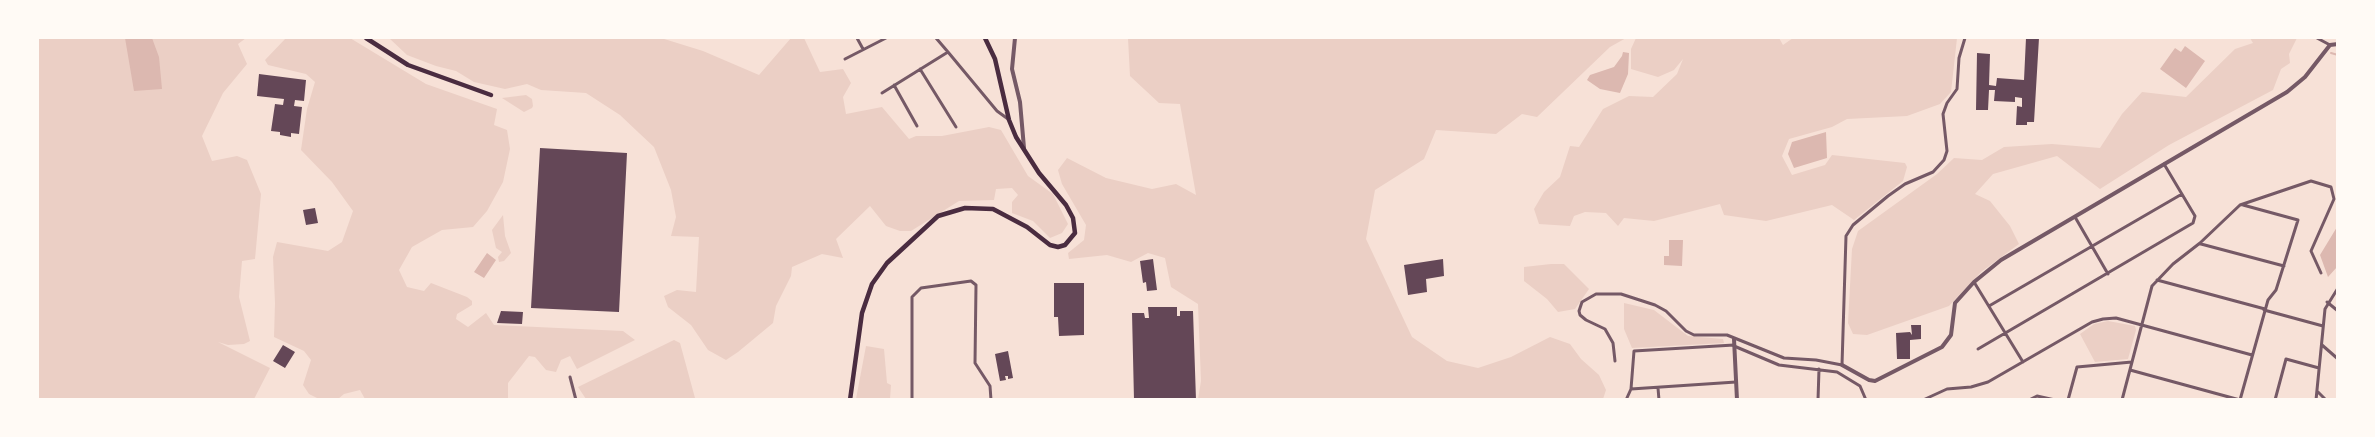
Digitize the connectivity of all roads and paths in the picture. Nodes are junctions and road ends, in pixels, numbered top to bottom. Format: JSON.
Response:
{"nodes":[{"id":1,"x":366,"y":38,"type":"edge"},
{"id":2,"x":857,"y":38,"type":"edge"},
{"id":3,"x":886,"y":38,"type":"edge"},
{"id":4,"x":936,"y":38,"type":"edge"},
{"id":5,"x":985,"y":38,"type":"edge"},
{"id":6,"x":1015,"y":38,"type":"edge"},
{"id":7,"x":1965,"y":38,"type":"edge"},
{"id":8,"x":2317,"y":38,"type":"edge"},
{"id":9,"x":2338,"y":44,"type":"edge"},
{"id":10,"x":2330,"y":45,"type":"junction"},
{"id":11,"x":863,"y":49,"type":"junction"},
{"id":12,"x":948,"y":52,"type":"junction"},
{"id":13,"x":845,"y":59,"type":"dead end"},
{"id":14,"x":920,"y":70,"type":"junction"},
{"id":15,"x":894,"y":85,"type":"junction"},
{"id":16,"x":882,"y":93,"type":"dead end"},
{"id":17,"x":491,"y":95,"type":"dead end"},
{"id":18,"x":1009,"y":120,"type":"junction"},
{"id":19,"x":916,"y":126,"type":"dead end"},
{"id":20,"x":956,"y":127,"type":"dead end"},
{"id":21,"x":1024,"y":153,"type":"junction"},
{"id":22,"x":2164,"y":164,"type":"junction"},
{"id":23,"x":2182,"y":194,"type":"junction"},
{"id":24,"x":2240,"y":205,"type":"junction"},
{"id":25,"x":2075,"y":217,"type":"junction"},
{"id":26,"x":2200,"y":244,"type":"junction"},
{"id":27,"x":2092,"y":246,"type":"junction"},
{"id":28,"x":2284,"y":266,"type":"junction"},
{"id":29,"x":2108,"y":274,"type":"junction"},
{"id":30,"x":2322,"y":274,"type":"dead end"},
{"id":31,"x":2157,"y":280,"type":"junction"},
{"id":32,"x":1974,"y":282,"type":"junction"},
{"id":33,"x":2338,"y":288,"type":"edge"},
{"id":34,"x":2327,"y":302,"type":"junction"},
{"id":35,"x":1989,"y":306,"type":"junction"},
{"id":36,"x":2264,"y":310,"type":"junction"},
{"id":37,"x":2338,"y":311,"type":"edge"},
{"id":38,"x":2142,"y":326,"type":"junction"},
{"id":39,"x":2323,"y":326,"type":"junction"},
{"id":40,"x":2005,"y":333,"type":"junction"},
{"id":41,"x":1734,"y":339,"type":"junction"},
{"id":42,"x":2322,"y":345,"type":"junction"},
{"id":43,"x":1734,"y":346,"type":"junction"},
{"id":44,"x":1978,"y":349,"type":"dead end"},
{"id":45,"x":2252,"y":355,"type":"junction"},
{"id":46,"x":2338,"y":359,"type":"edge"},
{"id":47,"x":1615,"y":361,"type":"dead end"},
{"id":48,"x":2023,"y":362,"type":"junction"},
{"id":49,"x":2132,"y":362,"type":"junction"},
{"id":50,"x":1842,"y":365,"type":"junction"},
{"id":51,"x":2319,"y":368,"type":"junction"},
{"id":52,"x":1819,"y":369,"type":"junction"},
{"id":53,"x":2130,"y":370,"type":"junction"},
{"id":54,"x":570,"y":377,"type":"dead end"},
{"id":55,"x":1736,"y":382,"type":"junction"},
{"id":56,"x":1658,"y":388,"type":"junction"},
{"id":57,"x":1631,"y":389,"type":"junction"},
{"id":58,"x":2317,"y":392,"type":"junction"},
{"id":59,"x":576,"y":400,"type":"edge"},
{"id":60,"x":850,"y":400,"type":"edge"},
{"id":61,"x":912,"y":400,"type":"edge"},
{"id":62,"x":990,"y":400,"type":"edge"},
{"id":63,"x":1626,"y":400,"type":"edge"},
{"id":64,"x":1659,"y":400,"type":"edge"},
{"id":65,"x":1737,"y":400,"type":"edge"},
{"id":66,"x":1818,"y":400,"type":"edge"},
{"id":67,"x":1866,"y":400,"type":"edge"},
{"id":68,"x":1923,"y":400,"type":"edge"},
{"id":69,"x":2029,"y":400,"type":"edge"},
{"id":70,"x":2055,"y":400,"type":"edge"},
{"id":71,"x":2068,"y":400,"type":"edge"},
{"id":72,"x":2122,"y":400,"type":"edge"},
{"id":73,"x":2240,"y":400,"type":"edge"},
{"id":74,"x":2274,"y":400,"type":"edge"},
{"id":75,"x":2316,"y":400,"type":"edge"},
{"id":76,"x":2326,"y":400,"type":"edge"}],
"edges":[{"from":1,"to":17,"type":"main road"},
{"from":2,"to":11,"type":"street"},
{"from":3,"to":11,"type":"street"},
{"from":4,"to":12,"type":"street"},
{"from":5,"to":18,"type":"main road"},
{"from":6,"to":21,"type":"street"},
{"from":7,"to":50,"type":"street"},
{"from":8,"to":10,"type":"street"},
{"from":9,"to":10,"type":"street"},
{"from":10,"to":22,"type":"street"},
{"from":11,"to":13,"type":"street"},
{"from":12,"to":14,"type":"street"},
{"from":12,"to":18,"type":"street"},
{"from":14,"to":15,"type":"street"},
{"from":14,"to":20,"type":"street"},
{"from":15,"to":16,"type":"street"},
{"from":15,"to":19,"type":"street"},
{"from":18,"to":21,"type":"main road"},
{"from":21,"to":60,"type":"main road"},
{"from":22,"to":23,"type":"street"},
{"from":22,"to":25,"type":"street"},
{"from":23,"to":27,"type":"street"},
{"from":23,"to":29,"type":"street"},
{"from":24,"to":26,"type":"street"},
{"from":24,"to":28,"type":"street"},
{"from":24,"to":30,"type":"street"},
{"from":25,"to":27,"type":"street"},
{"from":25,"to":32,"type":"street"},
{"from":26,"to":28,"type":"street"},
{"from":26,"to":31,"type":"street"},
{"from":27,"to":29,"type":"street"},
{"from":27,"to":35,"type":"street"},
{"from":28,"to":36,"type":"street"},
{"from":29,"to":40,"type":"street"},
{"from":31,"to":36,"type":"street"},
{"from":31,"to":38,"type":"street"},
{"from":32,"to":35,"type":"street"},
{"from":32,"to":50,"type":"street"},
{"from":33,"to":34,"type":"street"},
{"from":34,"to":37,"type":"street"},
{"from":34,"to":39,"type":"street"},
{"from":35,"to":40,"type":"street"},
{"from":36,"to":39,"type":"street"},
{"from":36,"to":45,"type":"street"},
{"from":38,"to":45,"type":"street"},
{"from":38,"to":48,"type":"street"},
{"from":38,"to":49,"type":"street"},
{"from":39,"to":42,"type":"street"},
{"from":40,"to":44,"type":"street"},
{"from":40,"to":48,"type":"street"},
{"from":41,"to":43,"type":"street"},
{"from":41,"to":47,"type":"street"},
{"from":41,"to":50,"type":"street"},
{"from":42,"to":46,"type":"street"},
{"from":42,"to":51,"type":"street"},
{"from":43,"to":52,"type":"street"},
{"from":43,"to":55,"type":"street"},
{"from":43,"to":57,"type":"street"},
{"from":45,"to":73,"type":"street"},
{"from":48,"to":68,"type":"street"},
{"from":49,"to":53,"type":"street"},
{"from":49,"to":71,"type":"street"},
{"from":51,"to":58,"type":"street"},
{"from":51,"to":74,"type":"street"},
{"from":52,"to":66,"type":"street"},
{"from":52,"to":67,"type":"street"},
{"from":53,"to":72,"type":"street"},
{"from":53,"to":73,"type":"street"},
{"from":54,"to":59,"type":"street"},
{"from":55,"to":56,"type":"street"},
{"from":55,"to":65,"type":"street"},
{"from":56,"to":57,"type":"street"},
{"from":56,"to":64,"type":"street"},
{"from":57,"to":63,"type":"street"},
{"from":58,"to":75,"type":"street"},
{"from":58,"to":76,"type":"street"},
{"from":61,"to":62,"type":"street"},
{"from":69,"to":70,"type":"street"}]}
